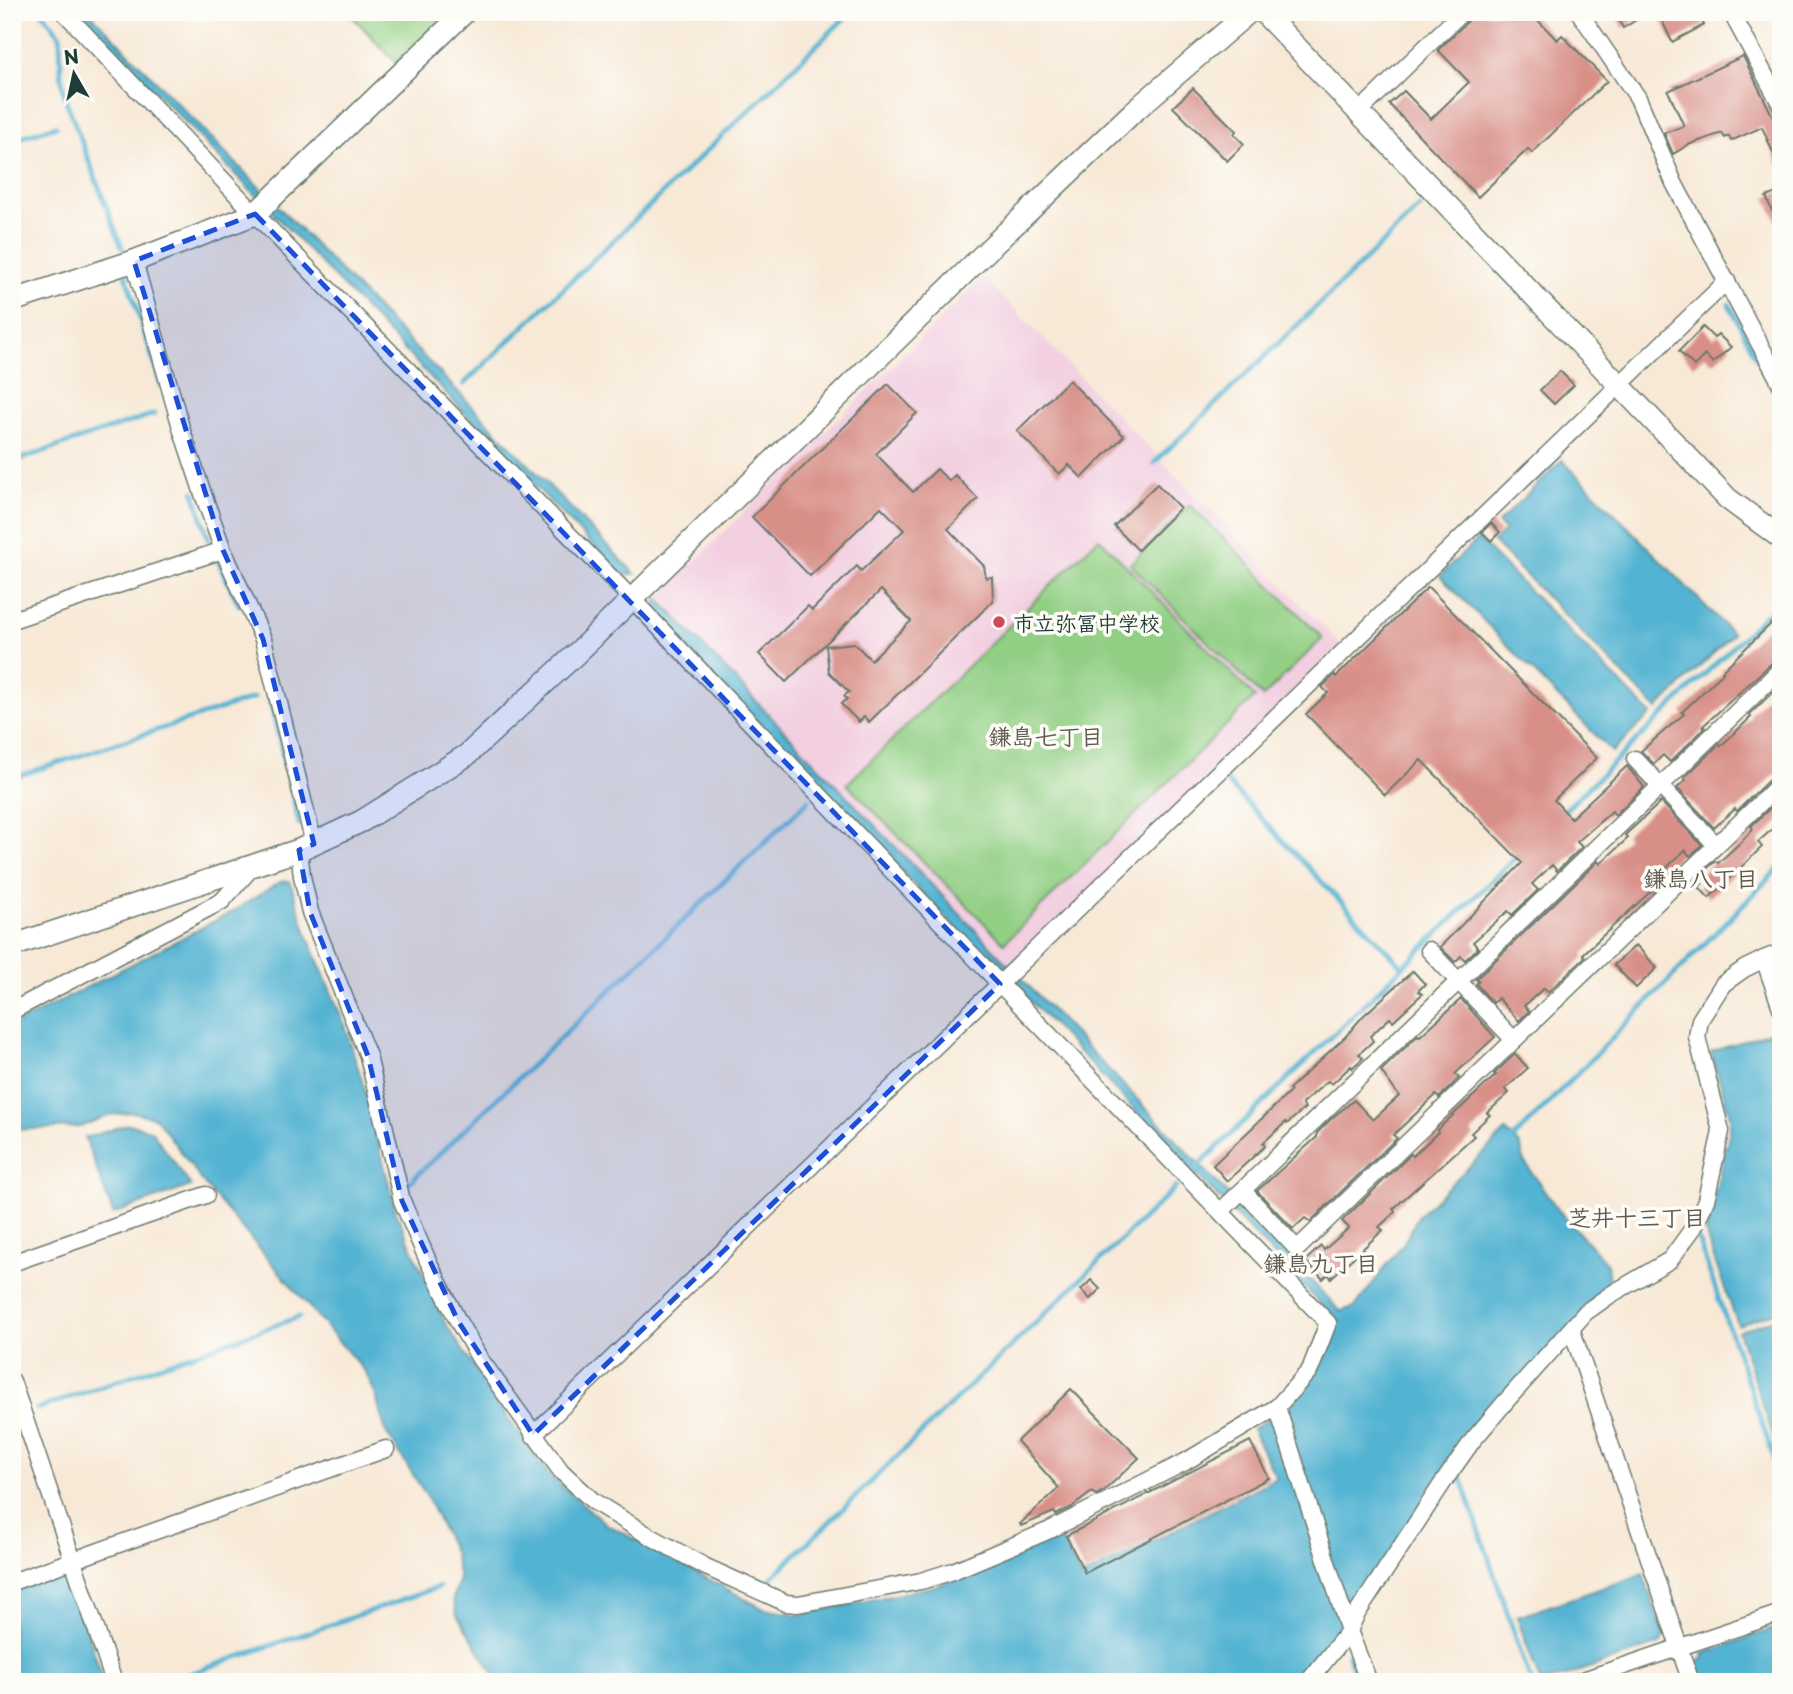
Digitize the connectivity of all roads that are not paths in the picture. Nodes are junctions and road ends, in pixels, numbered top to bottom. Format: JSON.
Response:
{"nodes":[{"id":1,"x":64,"y":12,"type":"edge"},
{"id":2,"x":465,"y":12,"type":"edge"},
{"id":3,"x":1249,"y":12,"type":"edge"},
{"id":4,"x":1263,"y":12,"type":"edge"},
{"id":5,"x":1462,"y":12,"type":"edge"},
{"id":6,"x":1579,"y":12,"type":"edge"},
{"id":7,"x":1731,"y":12,"type":"edge"},
{"id":8,"x":1781,"y":105,"type":"edge"},
{"id":9,"x":1359,"y":112,"type":"junction"},
{"id":10,"x":255,"y":214,"type":"junction"},
{"id":11,"x":134,"y":261,"type":"junction"},
{"id":12,"x":1727,"y":281,"type":"junction"},
{"id":13,"x":12,"y":301,"type":"edge"},
{"id":14,"x":1781,"y":384,"type":"edge"},
{"id":15,"x":1621,"y":385,"type":"junction"},
{"id":16,"x":1781,"y":538,"type":"edge"},
{"id":17,"x":223,"y":550,"type":"junction"},
{"id":18,"x":632,"y":599,"type":"junction"},
{"id":19,"x":12,"y":620,"type":"edge"},
{"id":20,"x":1781,"y":670,"type":"edge"},
{"id":21,"x":1635,"y":760,"type":"dead end"},
{"id":22,"x":1781,"y":783,"type":"edge"},
{"id":23,"x":1660,"y":786,"type":"junction"},
{"id":24,"x":1716,"y":845,"type":"junction"},
{"id":25,"x":306,"y":847,"type":"junction"},
{"id":26,"x":254,"y":865,"type":"junction"},
{"id":27,"x":12,"y":946,"type":"edge"},
{"id":28,"x":1429,"y":950,"type":"dead end"},
{"id":29,"x":1781,"y":952,"type":"edge"},
{"id":30,"x":1764,"y":959,"type":"junction"},
{"id":31,"x":1458,"y":981,"type":"junction"},
{"id":32,"x":1000,"y":984,"type":"junction"},
{"id":33,"x":1781,"y":1008,"type":"edge"},
{"id":34,"x":12,"y":1011,"type":"edge"},
{"id":35,"x":1514,"y":1040,"type":"junction"},
{"id":36,"x":1240,"y":1193,"type":"junction"},
{"id":37,"x":206,"y":1195,"type":"dead end"},
{"id":38,"x":1221,"y":1211,"type":"junction"},
{"id":39,"x":12,"y":1263,"type":"edge"},
{"id":40,"x":1572,"y":1331,"type":"junction"},
{"id":41,"x":12,"y":1381,"type":"edge"},
{"id":42,"x":1278,"y":1409,"type":"junction"},
{"id":43,"x":533,"y":1435,"type":"junction"},
{"id":44,"x":386,"y":1450,"type":"dead end"},
{"id":45,"x":73,"y":1561,"type":"junction"},
{"id":46,"x":12,"y":1582,"type":"edge"},
{"id":47,"x":1781,"y":1613,"type":"edge"},
{"id":48,"x":1349,"y":1628,"type":"junction"},
{"id":49,"x":1679,"y":1647,"type":"junction"},
{"id":50,"x":114,"y":1682,"type":"edge"},
{"id":51,"x":1308,"y":1682,"type":"edge"},
{"id":52,"x":1369,"y":1682,"type":"edge"},
{"id":53,"x":1577,"y":1682,"type":"edge"},
{"id":54,"x":1691,"y":1682,"type":"edge"}],
"edges":[{"from":1,"to":10,"type":"street"},
{"from":2,"to":10,"type":"street"},
{"from":3,"to":18,"type":"street"},
{"from":4,"to":9,"type":"street"},
{"from":5,"to":9,"type":"street"},
{"from":6,"to":12,"type":"street"},
{"from":7,"to":8,"type":"street"},
{"from":9,"to":15,"type":"street"},
{"from":10,"to":11,"type":"street"},
{"from":10,"to":18,"type":"street"},
{"from":11,"to":13,"type":"street"},
{"from":11,"to":17,"type":"street"},
{"from":12,"to":14,"type":"street"},
{"from":12,"to":15,"type":"street"},
{"from":15,"to":16,"type":"street"},
{"from":15,"to":32,"type":"street"},
{"from":17,"to":19,"type":"street"},
{"from":17,"to":25,"type":"street"},
{"from":18,"to":25,"type":"street"},
{"from":18,"to":32,"type":"street"},
{"from":20,"to":23,"type":"street"},
{"from":21,"to":23,"type":"street"},
{"from":22,"to":24,"type":"street"},
{"from":23,"to":24,"type":"street"},
{"from":23,"to":31,"type":"street"},
{"from":24,"to":35,"type":"street"},
{"from":25,"to":26,"type":"street"},
{"from":25,"to":43,"type":"street"},
{"from":26,"to":27,"type":"street"},
{"from":26,"to":34,"type":"street"},
{"from":28,"to":31,"type":"street"},
{"from":29,"to":30,"type":"street"},
{"from":30,"to":33,"type":"street"},
{"from":30,"to":40,"type":"street"},
{"from":31,"to":35,"type":"street"},
{"from":31,"to":36,"type":"street"},
{"from":32,"to":38,"type":"street"},
{"from":32,"to":43,"type":"street"},
{"from":35,"to":36,"type":"street"},
{"from":36,"to":38,"type":"street"},
{"from":37,"to":39,"type":"street"},
{"from":38,"to":42,"type":"street"},
{"from":40,"to":48,"type":"street"},
{"from":40,"to":49,"type":"street"},
{"from":41,"to":45,"type":"street"},
{"from":42,"to":43,"type":"street"},
{"from":42,"to":48,"type":"street"},
{"from":44,"to":45,"type":"street"},
{"from":45,"to":46,"type":"street"},
{"from":45,"to":50,"type":"street"},
{"from":47,"to":49,"type":"street"},
{"from":48,"to":51,"type":"street"},
{"from":48,"to":52,"type":"street"},
{"from":49,"to":53,"type":"street"},
{"from":49,"to":54,"type":"street"}]}
